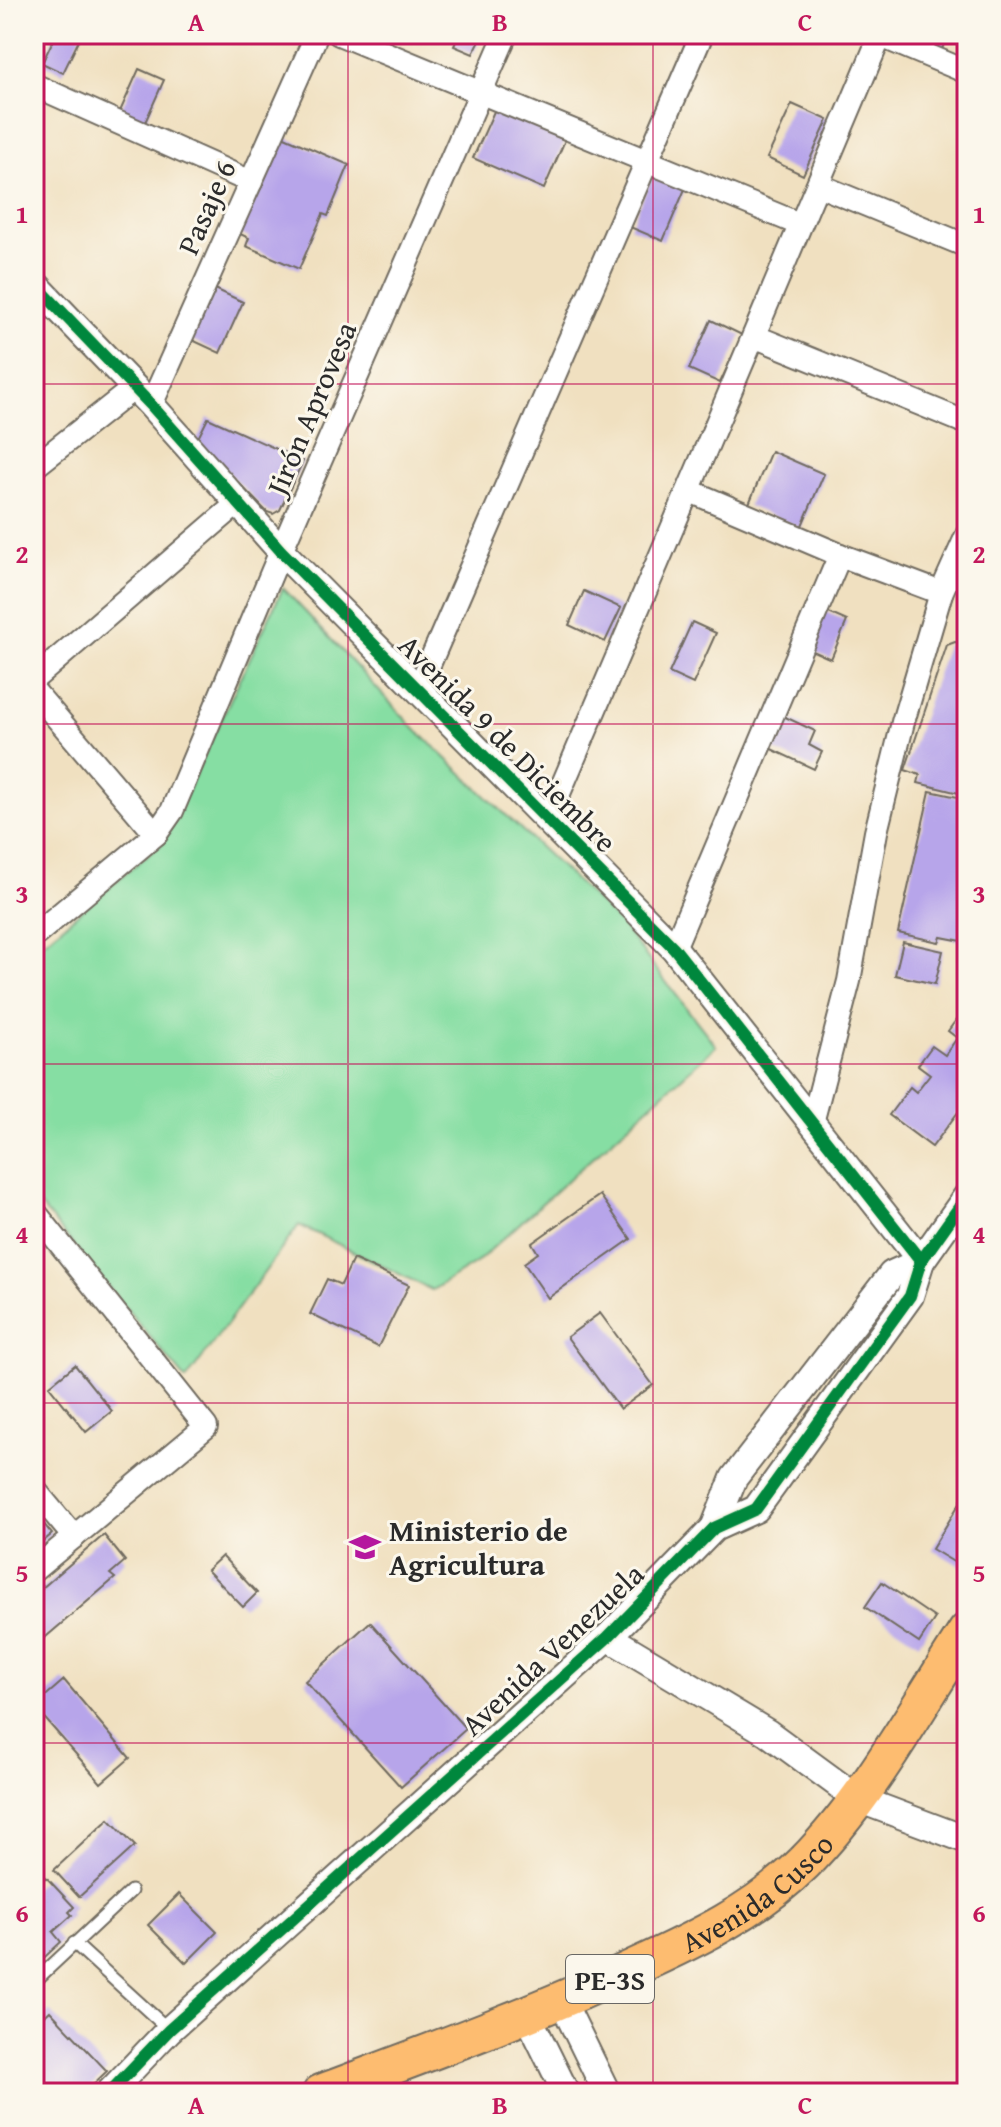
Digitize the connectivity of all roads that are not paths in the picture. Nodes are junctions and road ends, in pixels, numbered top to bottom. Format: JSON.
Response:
{"nodes":[{"id":1,"x":317,"y":34,"type":"edge"},
{"id":2,"x":339,"y":34,"type":"edge"},
{"id":3,"x":506,"y":34,"type":"edge"},
{"id":4,"x":702,"y":34,"type":"edge"},
{"id":5,"x":881,"y":35,"type":"edge"},
{"id":6,"x":967,"y":72,"type":"edge"},
{"id":7,"x":34,"y":85,"type":"edge"},
{"id":8,"x":480,"y":92,"type":"junction"},
{"id":9,"x":648,"y":162,"type":"junction"},
{"id":10,"x":251,"y":182,"type":"junction"},
{"id":11,"x":818,"y":185,"type":"junction"},
{"id":12,"x":799,"y":224,"type":"junction"},
{"id":13,"x":967,"y":246,"type":"edge"},
{"id":14,"x":34,"y":283,"type":"edge"},
{"id":15,"x":754,"y":336,"type":"junction"},
{"id":16,"x":142,"y":396,"type":"junction"},
{"id":17,"x":967,"y":423,"type":"edge"},
{"id":18,"x":34,"y":467,"type":"edge"},
{"id":19,"x":690,"y":491,"type":"junction"},
{"id":20,"x":238,"y":503,"type":"junction"},
{"id":21,"x":967,"y":535,"type":"edge"},
{"id":22,"x":281,"y":551,"type":"junction"},
{"id":23,"x":840,"y":555,"type":"junction"},
{"id":24,"x":941,"y":593,"type":"junction"},
{"id":25,"x":34,"y":679,"type":"edge"},
{"id":26,"x":418,"y":690,"type":"junction"},
{"id":27,"x":34,"y":691,"type":"edge"},
{"id":28,"x":548,"y":819,"type":"junction"},
{"id":29,"x":156,"y":834,"type":"junction"},
{"id":30,"x":34,"y":936,"type":"edge"},
{"id":31,"x":674,"y":948,"type":"junction"},
{"id":32,"x":812,"y":1123,"type":"junction"},
{"id":33,"x":967,"y":1196,"type":"edge"},
{"id":34,"x":34,"y":1211,"type":"edge"},
{"id":35,"x":921,"y":1261,"type":"junction"},
{"id":36,"x":34,"y":1489,"type":"edge"},
{"id":37,"x":714,"y":1528,"type":"junction"},
{"id":38,"x":74,"y":1537,"type":"junction"},
{"id":39,"x":34,"y":1570,"type":"edge"},
{"id":40,"x":967,"y":1631,"type":"edge"},
{"id":41,"x":608,"y":1637,"type":"junction"},
{"id":42,"x":858,"y":1799,"type":"junction"},
{"id":43,"x":967,"y":1840,"type":"edge"},
{"id":44,"x":131,"y":1891,"type":"dead end"},
{"id":45,"x":74,"y":1943,"type":"junction"},
{"id":46,"x":34,"y":1982,"type":"edge"},
{"id":47,"x":562,"y":2001,"type":"junction"},
{"id":48,"x":527,"y":2014,"type":"junction"},
{"id":49,"x":169,"y":2030,"type":"junction"},
{"id":50,"x":109,"y":2093,"type":"edge"},
{"id":51,"x":321,"y":2093,"type":"edge"},
{"id":52,"x":566,"y":2093,"type":"edge"},
{"id":53,"x":607,"y":2093,"type":"edge"}],
"edges":[{"from":1,"to":10,"type":"street","name":"Pasaje 6"},
{"from":2,"to":8,"type":"street"},
{"from":3,"to":8,"type":"street","name":"Jirón Aprovesa"},
{"from":4,"to":9,"type":"street"},
{"from":5,"to":6,"type":"street"},
{"from":5,"to":11,"type":"street"},
{"from":7,"to":10,"type":"street"},
{"from":8,"to":9,"type":"street"},
{"from":8,"to":22,"type":"street","name":"Jirón Aprovesa"},
{"from":9,"to":12,"type":"street"},
{"from":9,"to":26,"type":"street"},
{"from":10,"to":16,"type":"street","name":"Pasaje 6"},
{"from":11,"to":12,"type":"street"},
{"from":11,"to":13,"type":"street"},
{"from":12,"to":15,"type":"street"},
{"from":14,"to":16,"type":"street","name":"Avenida 9 de Diciembre"},
{"from":15,"to":17,"type":"street"},
{"from":15,"to":19,"type":"street"},
{"from":16,"to":18,"type":"street"},
{"from":16,"to":20,"type":"street","name":"Avenida 9 de Diciembre"},
{"from":19,"to":23,"type":"street"},
{"from":19,"to":28,"type":"street"},
{"from":20,"to":22,"type":"street","name":"Avenida 9 de Diciembre"},
{"from":20,"to":25,"type":"street"},
{"from":21,"to":24,"type":"street"},
{"from":22,"to":26,"type":"street","name":"Avenida 9 de Diciembre"},
{"from":22,"to":29,"type":"street","name":"Jirón Aprovesa"},
{"from":23,"to":24,"type":"street"},
{"from":23,"to":31,"type":"street"},
{"from":24,"to":32,"type":"street"},
{"from":26,"to":28,"type":"street","name":"Avenida 9 de Diciembre"},
{"from":27,"to":29,"type":"street"},
{"from":28,"to":31,"type":"street","name":"Avenida 9 de Diciembre"},
{"from":29,"to":30,"type":"street","name":"Jirón Aprovesa"},
{"from":31,"to":32,"type":"street","name":"Avenida 9 de Diciembre"},
{"from":32,"to":35,"type":"street","name":"Avenida 9 de Diciembre"},
{"from":33,"to":35,"type":"street","name":"Avenida Venezuela"},
{"from":34,"to":38,"type":"street"},
{"from":35,"to":37,"type":"street","name":"Avenida Venezuela"},
{"from":35,"to":37,"type":"street","name":"Avenida Venezuela"},
{"from":36,"to":38,"type":"street"},
{"from":37,"to":41,"type":"street","name":"Avenida Venezuela"},
{"from":38,"to":39,"type":"street"},
{"from":40,"to":42,"type":"highway","name":"Avenida Cusco","number":"PE-3S"},
{"from":41,"to":42,"type":"street","name":"Avenida Venezuela"},
{"from":41,"to":49,"type":"street","name":"Avenida Venezuela"},
{"from":42,"to":43,"type":"street","name":"Avenida Venezuela"},
{"from":42,"to":47,"type":"highway","name":"Avenida Cusco","number":"PE-3S"},
{"from":44,"to":45,"type":"lane"},
{"from":45,"to":46,"type":"lane"},
{"from":45,"to":49,"type":"lane"},
{"from":47,"to":48,"type":"highway","name":"Avenida Cusco","number":"PE-3S"},
{"from":47,"to":53,"type":"street"},
{"from":48,"to":51,"type":"highway","name":"Avenida Cusco","number":"PE-3S"},
{"from":48,"to":52,"type":"street"},
{"from":49,"to":50,"type":"street","name":"Avenida Venezuela"}]}
